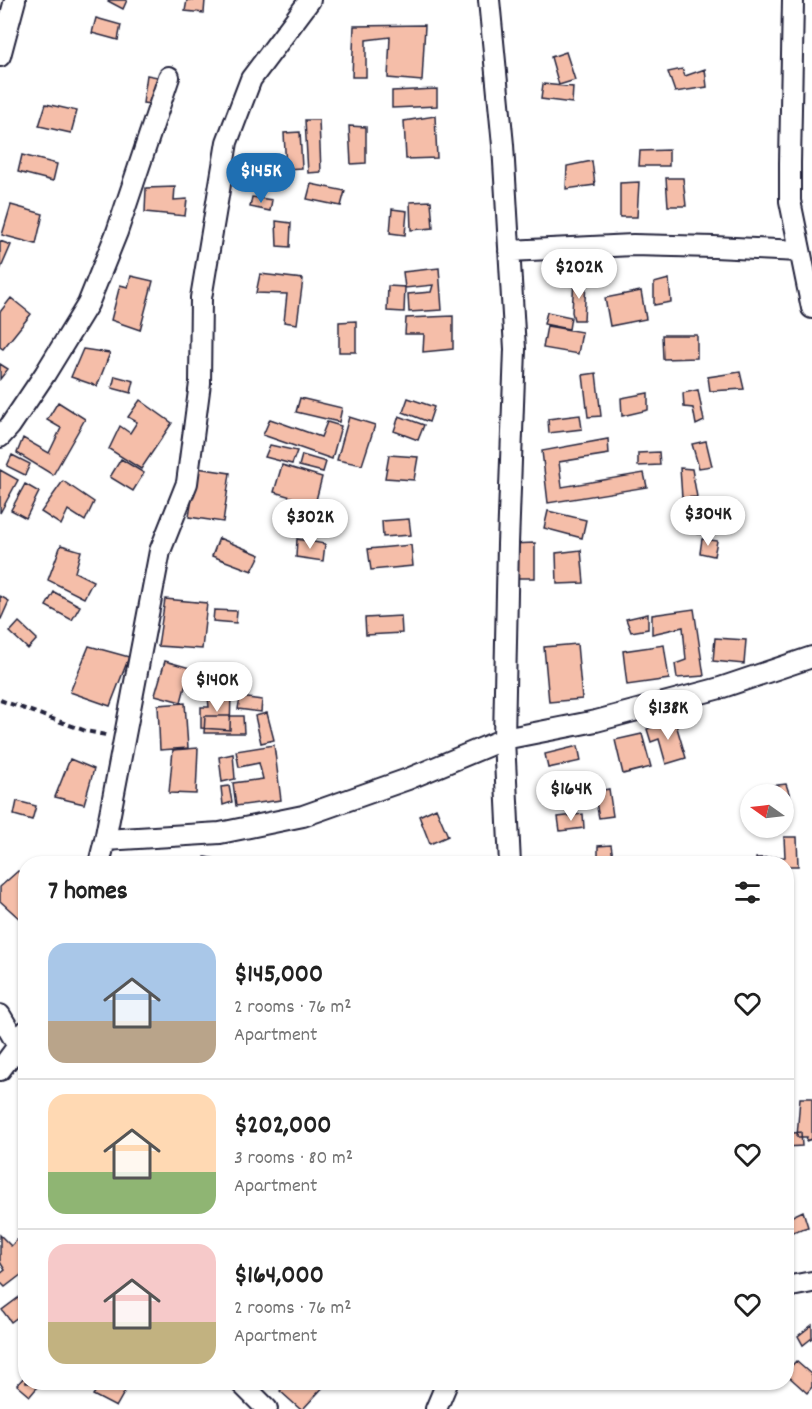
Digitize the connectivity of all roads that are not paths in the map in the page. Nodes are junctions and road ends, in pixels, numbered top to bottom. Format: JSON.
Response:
{"nodes":[{"id":1,"x":15,"y":0,"type":"edge"},
{"id":2,"x":310,"y":0,"type":"edge"},
{"id":3,"x":489,"y":0,"type":"edge"},
{"id":4,"x":793,"y":0,"type":"edge"},
{"id":5,"x":0,"y":56,"type":"edge"},
{"id":6,"x":169,"y":77,"type":"dead end"},
{"id":7,"x":509,"y":251,"type":"junction"},
{"id":8,"x":800,"y":251,"type":"junction"},
{"id":9,"x":812,"y":308,"type":"edge"},
{"id":10,"x":0,"y":437,"type":"edge"},
{"id":11,"x":812,"y":657,"type":"edge"},
{"id":12,"x":504,"y":739,"type":"junction"},
{"id":13,"x":105,"y":840,"type":"junction"},
{"id":14,"x":101,"y":856,"type":"edge"},
{"id":15,"x":510,"y":856,"type":"edge"},
{"id":16,"x":0,"y":1015,"type":"edge"},
{"id":17,"x":18,"y":1038,"type":"edge"},
{"id":18,"x":18,"y":1050,"type":"edge"},
{"id":19,"x":0,"y":1070,"type":"edge"},
{"id":20,"x":812,"y":1282,"type":"edge"},
{"id":21,"x":794,"y":1285,"type":"edge"},
{"id":22,"x":248,"y":1390,"type":"edge"},
{"id":23,"x":444,"y":1390,"type":"edge"},
{"id":24,"x":267,"y":1409,"type":"edge"},
{"id":25,"x":436,"y":1409,"type":"edge"}],
"edges":[{"from":1,"to":5,"type":"street"},
{"from":2,"to":13,"type":"street"},
{"from":3,"to":7,"type":"street"},
{"from":4,"to":8,"type":"street"},
{"from":6,"to":10,"type":"street"},
{"from":7,"to":8,"type":"street"},
{"from":7,"to":12,"type":"street"},
{"from":8,"to":9,"type":"street"},
{"from":11,"to":12,"type":"street"},
{"from":12,"to":13,"type":"street"},
{"from":12,"to":15,"type":"street"},
{"from":13,"to":14,"type":"street"},
{"from":16,"to":17,"type":"street"},
{"from":18,"to":19,"type":"street"},
{"from":20,"to":21,"type":"street"},
{"from":22,"to":24,"type":"street"},
{"from":23,"to":25,"type":"street"}]}
